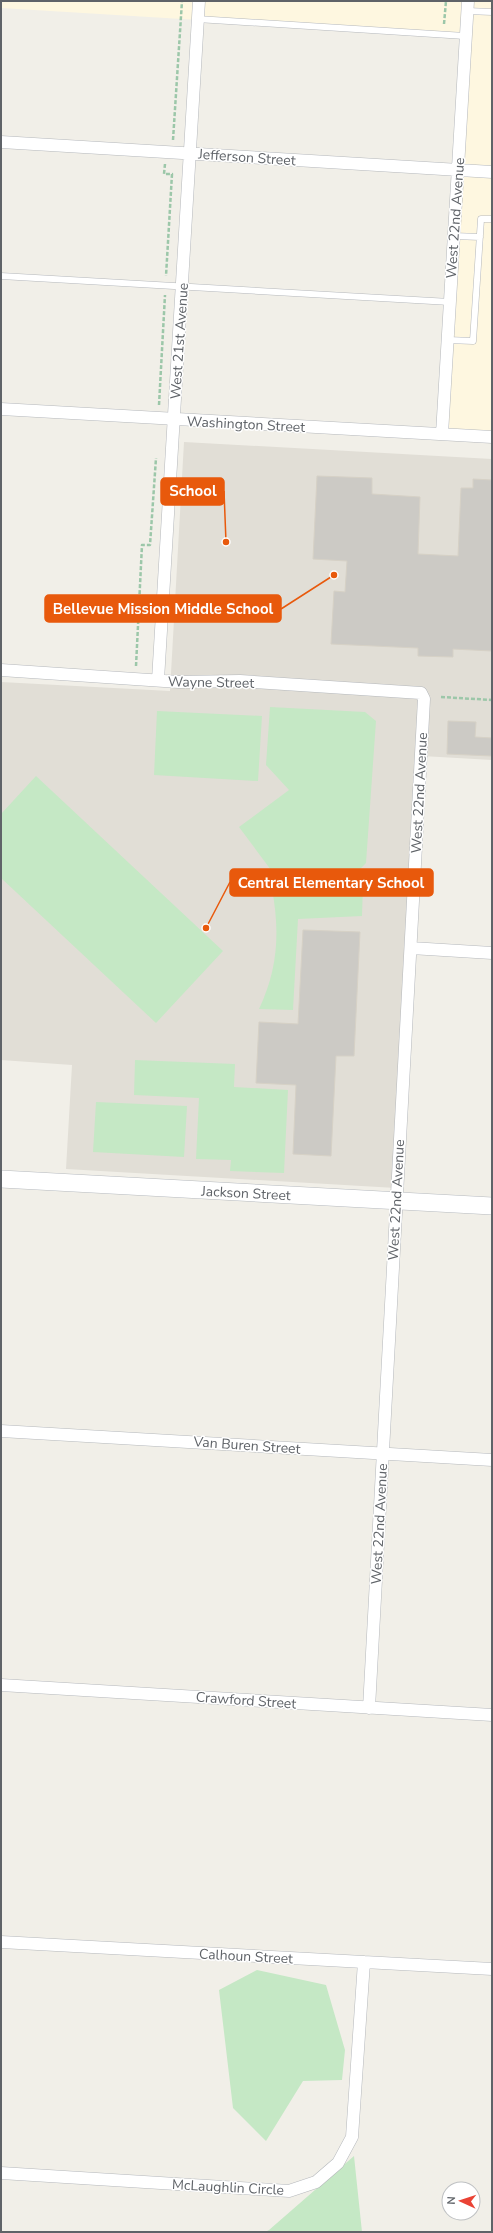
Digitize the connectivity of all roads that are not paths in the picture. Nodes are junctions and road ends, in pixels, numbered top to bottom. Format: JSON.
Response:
{"nodes":[{"id":1,"x":198,"y":1,"type":"edge"},
{"id":2,"x":467,"y":6,"type":"edge"},
{"id":3,"x":492,"y":12,"type":"edge"},
{"id":4,"x":197,"y":19,"type":"junction"},
{"id":5,"x":465,"y":36,"type":"junction"},
{"id":6,"x":1,"y":142,"type":"edge"},
{"id":7,"x":190,"y":153,"type":"junction"},
{"id":8,"x":458,"y":170,"type":"junction"},
{"id":9,"x":492,"y":172,"type":"edge"},
{"id":10,"x":492,"y":219,"type":"edge"},
{"id":11,"x":454,"y":236,"type":"junction"},
{"id":12,"x":480,"y":236,"type":"junction"},
{"id":13,"x":1,"y":276,"type":"edge"},
{"id":14,"x":182,"y":287,"type":"junction"},
{"id":15,"x":450,"y":302,"type":"junction"},
{"id":16,"x":448,"y":340,"type":"junction"},
{"id":17,"x":1,"y":409,"type":"edge"},
{"id":18,"x":174,"y":420,"type":"junction"},
{"id":19,"x":442,"y":434,"type":"junction"},
{"id":20,"x":492,"y":437,"type":"edge"},
{"id":21,"x":1,"y":670,"type":"edge"},
{"id":22,"x":158,"y":680,"type":"junction"},
{"id":23,"x":421,"y":693,"type":"joint"},
{"id":24,"x":411,"y":948,"type":"junction"},
{"id":25,"x":492,"y":953,"type":"edge"},
{"id":26,"x":1,"y":1179,"type":"edge"},
{"id":27,"x":396,"y":1201,"type":"junction"},
{"id":28,"x":492,"y":1206,"type":"edge"},
{"id":29,"x":1,"y":1431,"type":"edge"},
{"id":30,"x":383,"y":1455,"type":"junction"},
{"id":31,"x":492,"y":1460,"type":"edge"},
{"id":32,"x":1,"y":1684,"type":"edge"},
{"id":33,"x":369,"y":1708,"type":"junction"},
{"id":34,"x":492,"y":1715,"type":"edge"},
{"id":35,"x":1,"y":1942,"type":"edge"},
{"id":36,"x":364,"y":1962,"type":"junction"},
{"id":37,"x":492,"y":1969,"type":"edge"},
{"id":38,"x":1,"y":2173,"type":"edge"}],
"edges":[{"from":1,"to":4,"type":"street","name":"West 21st Avenue"},
{"from":2,"to":3,"type":"lane"},
{"from":2,"to":5,"type":"street","name":"West 22nd Avenue"},
{"from":4,"to":5,"type":"lane"},
{"from":4,"to":7,"type":"street","name":"West 21st Avenue"},
{"from":5,"to":8,"type":"street","name":"West 22nd Avenue"},
{"from":6,"to":7,"type":"street","name":"Jefferson Street"},
{"from":7,"to":8,"type":"street","name":"Jefferson Street"},
{"from":7,"to":14,"type":"street","name":"West 21st Avenue"},
{"from":8,"to":9,"type":"street","name":"Jefferson Street"},
{"from":8,"to":11,"type":"street","name":"West 22nd Avenue"},
{"from":10,"to":12,"type":"lane"},
{"from":11,"to":12,"type":"lane"},
{"from":11,"to":15,"type":"street","name":"West 22nd Avenue"},
{"from":12,"to":16,"type":"lane"},
{"from":13,"to":14,"type":"lane"},
{"from":14,"to":15,"type":"lane"},
{"from":14,"to":18,"type":"street","name":"West 21st Avenue"},
{"from":15,"to":16,"type":"street","name":"West 22nd Avenue"},
{"from":16,"to":19,"type":"street","name":"West 22nd Avenue"},
{"from":17,"to":18,"type":"street","name":"Washington Street"},
{"from":18,"to":19,"type":"street","name":"Washington Street"},
{"from":18,"to":22,"type":"street","name":"West 21st Avenue"},
{"from":19,"to":20,"type":"street","name":"Washington Street"},
{"from":21,"to":22,"type":"street","name":"Wayne Street"},
{"from":22,"to":23,"type":"street","name":"Wayne Street"},
{"from":23,"to":24,"type":"street","name":"West 22nd Avenue"},
{"from":24,"to":25,"type":"street"},
{"from":24,"to":27,"type":"street","name":"West 22nd Avenue"},
{"from":26,"to":27,"type":"street","name":"Jackson Street"},
{"from":27,"to":28,"type":"street","name":"Jackson Street"},
{"from":27,"to":30,"type":"street","name":"West 22nd Avenue"},
{"from":29,"to":30,"type":"street","name":"Van Buren Street"},
{"from":30,"to":31,"type":"street","name":"Van Buren Street"},
{"from":30,"to":33,"type":"street","name":"West 22nd Avenue"},
{"from":32,"to":33,"type":"street","name":"Crawford Street"},
{"from":33,"to":34,"type":"street","name":"Crawford Street"},
{"from":35,"to":36,"type":"street","name":"Calhoun Street"},
{"from":36,"to":37,"type":"street","name":"Calhoun Street"},
{"from":36,"to":38,"type":"street","name":"McLaughlin Circle"}]}
